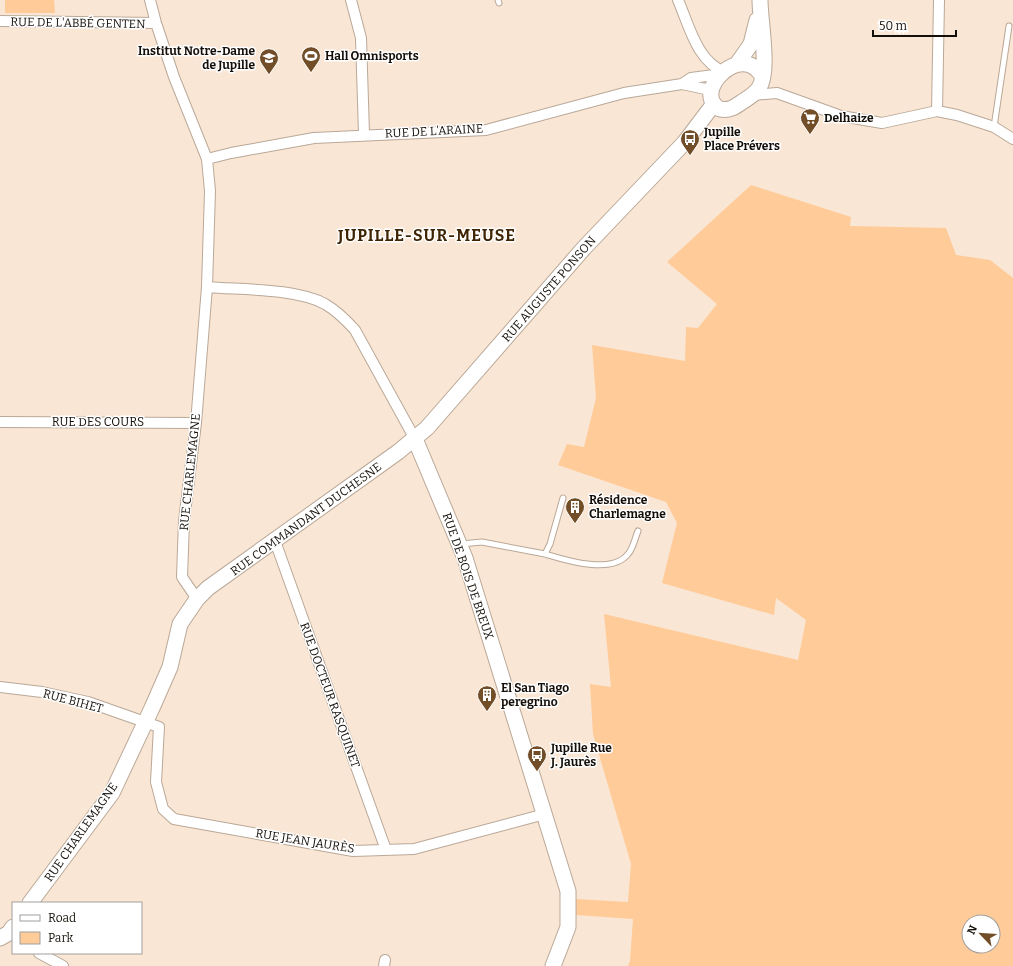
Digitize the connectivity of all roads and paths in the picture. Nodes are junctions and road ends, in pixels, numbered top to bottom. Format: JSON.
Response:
{"nodes":[{"id":1,"x":150,"y":0,"type":"edge"},
{"id":2,"x":351,"y":0,"type":"edge"},
{"id":3,"x":678,"y":0,"type":"edge"},
{"id":4,"x":939,"y":0,"type":"edge"},
{"id":5,"x":760,"y":2,"type":"edge"},
{"id":6,"x":0,"y":22,"type":"edge"},
{"id":7,"x":156,"y":23,"type":"junction"},
{"id":8,"x":1009,"y":26,"type":"dead end"},
{"id":9,"x":728,"y":71,"type":"junction"},
{"id":10,"x":762,"y":77,"type":"junction"},
{"id":11,"x":682,"y":84,"type":"junction"},
{"id":12,"x":710,"y":90,"type":"junction"},
{"id":13,"x":777,"y":93,"type":"junction"},
{"id":14,"x":753,"y":95,"type":"junction"},
{"id":15,"x":719,"y":108,"type":"junction"},
{"id":16,"x":937,"y":111,"type":"junction"},
{"id":17,"x":994,"y":127,"type":"junction"},
{"id":18,"x":364,"y":134,"type":"junction"},
{"id":19,"x":1013,"y":138,"type":"edge"},
{"id":20,"x":207,"y":159,"type":"junction"},
{"id":21,"x":207,"y":287,"type":"junction"},
{"id":22,"x":0,"y":422,"type":"edge"},
{"id":23,"x":196,"y":423,"type":"junction"},
{"id":24,"x":415,"y":439,"type":"junction"},
{"id":25,"x":563,"y":498,"type":"dead end"},
{"id":26,"x":638,"y":531,"type":"dead end"},
{"id":27,"x":275,"y":541,"type":"junction"},
{"id":28,"x":460,"y":544,"type":"junction"},
{"id":29,"x":545,"y":554,"type":"junction"},
{"id":30,"x":197,"y":599,"type":"junction"},
{"id":31,"x":0,"y":687,"type":"edge"},
{"id":32,"x":145,"y":722,"type":"junction"},
{"id":33,"x":545,"y":814,"type":"junction"},
{"id":34,"x":386,"y":850,"type":"junction"},
{"id":35,"x":31,"y":902,"type":"edge"},
{"id":36,"x":41,"y":954,"type":"edge"},
{"id":37,"x":63,"y":966,"type":"edge"},
{"id":38,"x":554,"y":966,"type":"edge"}],
"edges":[{"from":1,"to":7,"type":"street","name":"RUE CHARLEMAGNE"},
{"from":2,"to":18,"type":"street"},
{"from":3,"to":9,"type":"street"},
{"from":4,"to":16,"type":"street"},
{"from":5,"to":9,"type":"street"},
{"from":5,"to":10,"type":"street"},
{"from":6,"to":7,"type":"street","name":"RUE DE L'ABBÉ GENTEN"},
{"from":7,"to":20,"type":"street","name":"RUE CHARLEMAGNE"},
{"from":8,"to":17,"type":"lane"},
{"from":9,"to":10,"type":"street"},
{"from":9,"to":11,"type":"street"},
{"from":9,"to":12,"type":"street"},
{"from":10,"to":13,"type":"street"},
{"from":10,"to":14,"type":"street"},
{"from":11,"to":12,"type":"street"},
{"from":11,"to":18,"type":"street","name":"RUE DE L'ARAINE"},
{"from":12,"to":15,"type":"street"},
{"from":13,"to":14,"type":"street"},
{"from":13,"to":16,"type":"street"},
{"from":14,"to":15,"type":"street"},
{"from":15,"to":24,"type":"street","name":"RUE AUGUSTE PONSON"},
{"from":16,"to":17,"type":"street"},
{"from":17,"to":19,"type":"street"},
{"from":18,"to":20,"type":"street","name":"RUE DE L'ARAINE"},
{"from":20,"to":21,"type":"street","name":"RUE CHARLEMAGNE"},
{"from":21,"to":23,"type":"street","name":"RUE CHARLEMAGNE"},
{"from":21,"to":24,"type":"street","name":"RUE DE BOIS DE BREUX"},
{"from":22,"to":23,"type":"street","name":"RUE DES COURS"},
{"from":23,"to":30,"type":"street","name":"RUE CHARLEMAGNE"},
{"from":24,"to":27,"type":"street","name":"RUE COMMANDANT DUCHESNE"},
{"from":24,"to":28,"type":"street","name":"RUE DE BOIS DE BREUX"},
{"from":25,"to":29,"type":"lane"},
{"from":26,"to":29,"type":"lane"},
{"from":27,"to":30,"type":"street","name":"RUE COMMANDANT DUCHESNE"},
{"from":27,"to":34,"type":"street","name":"RUE DOCTEUR RASQUINET"},
{"from":28,"to":29,"type":"lane"},
{"from":28,"to":33,"type":"street","name":"RUE DE BOIS DE BREUX"},
{"from":30,"to":32,"type":"street","name":"RUE CHARLEMAGNE"},
{"from":31,"to":32,"type":"street","name":"RUE BIHET"},
{"from":32,"to":34,"type":"street","name":"RUE JEAN JAURÈS"},
{"from":32,"to":35,"type":"street","name":"RUE CHARLEMAGNE"},
{"from":33,"to":34,"type":"street","name":"RUE JEAN JAURÈS"},
{"from":33,"to":38,"type":"street","name":"RUE DE BOIS DE BREUX"},
{"from":36,"to":37,"type":"street"}]}
